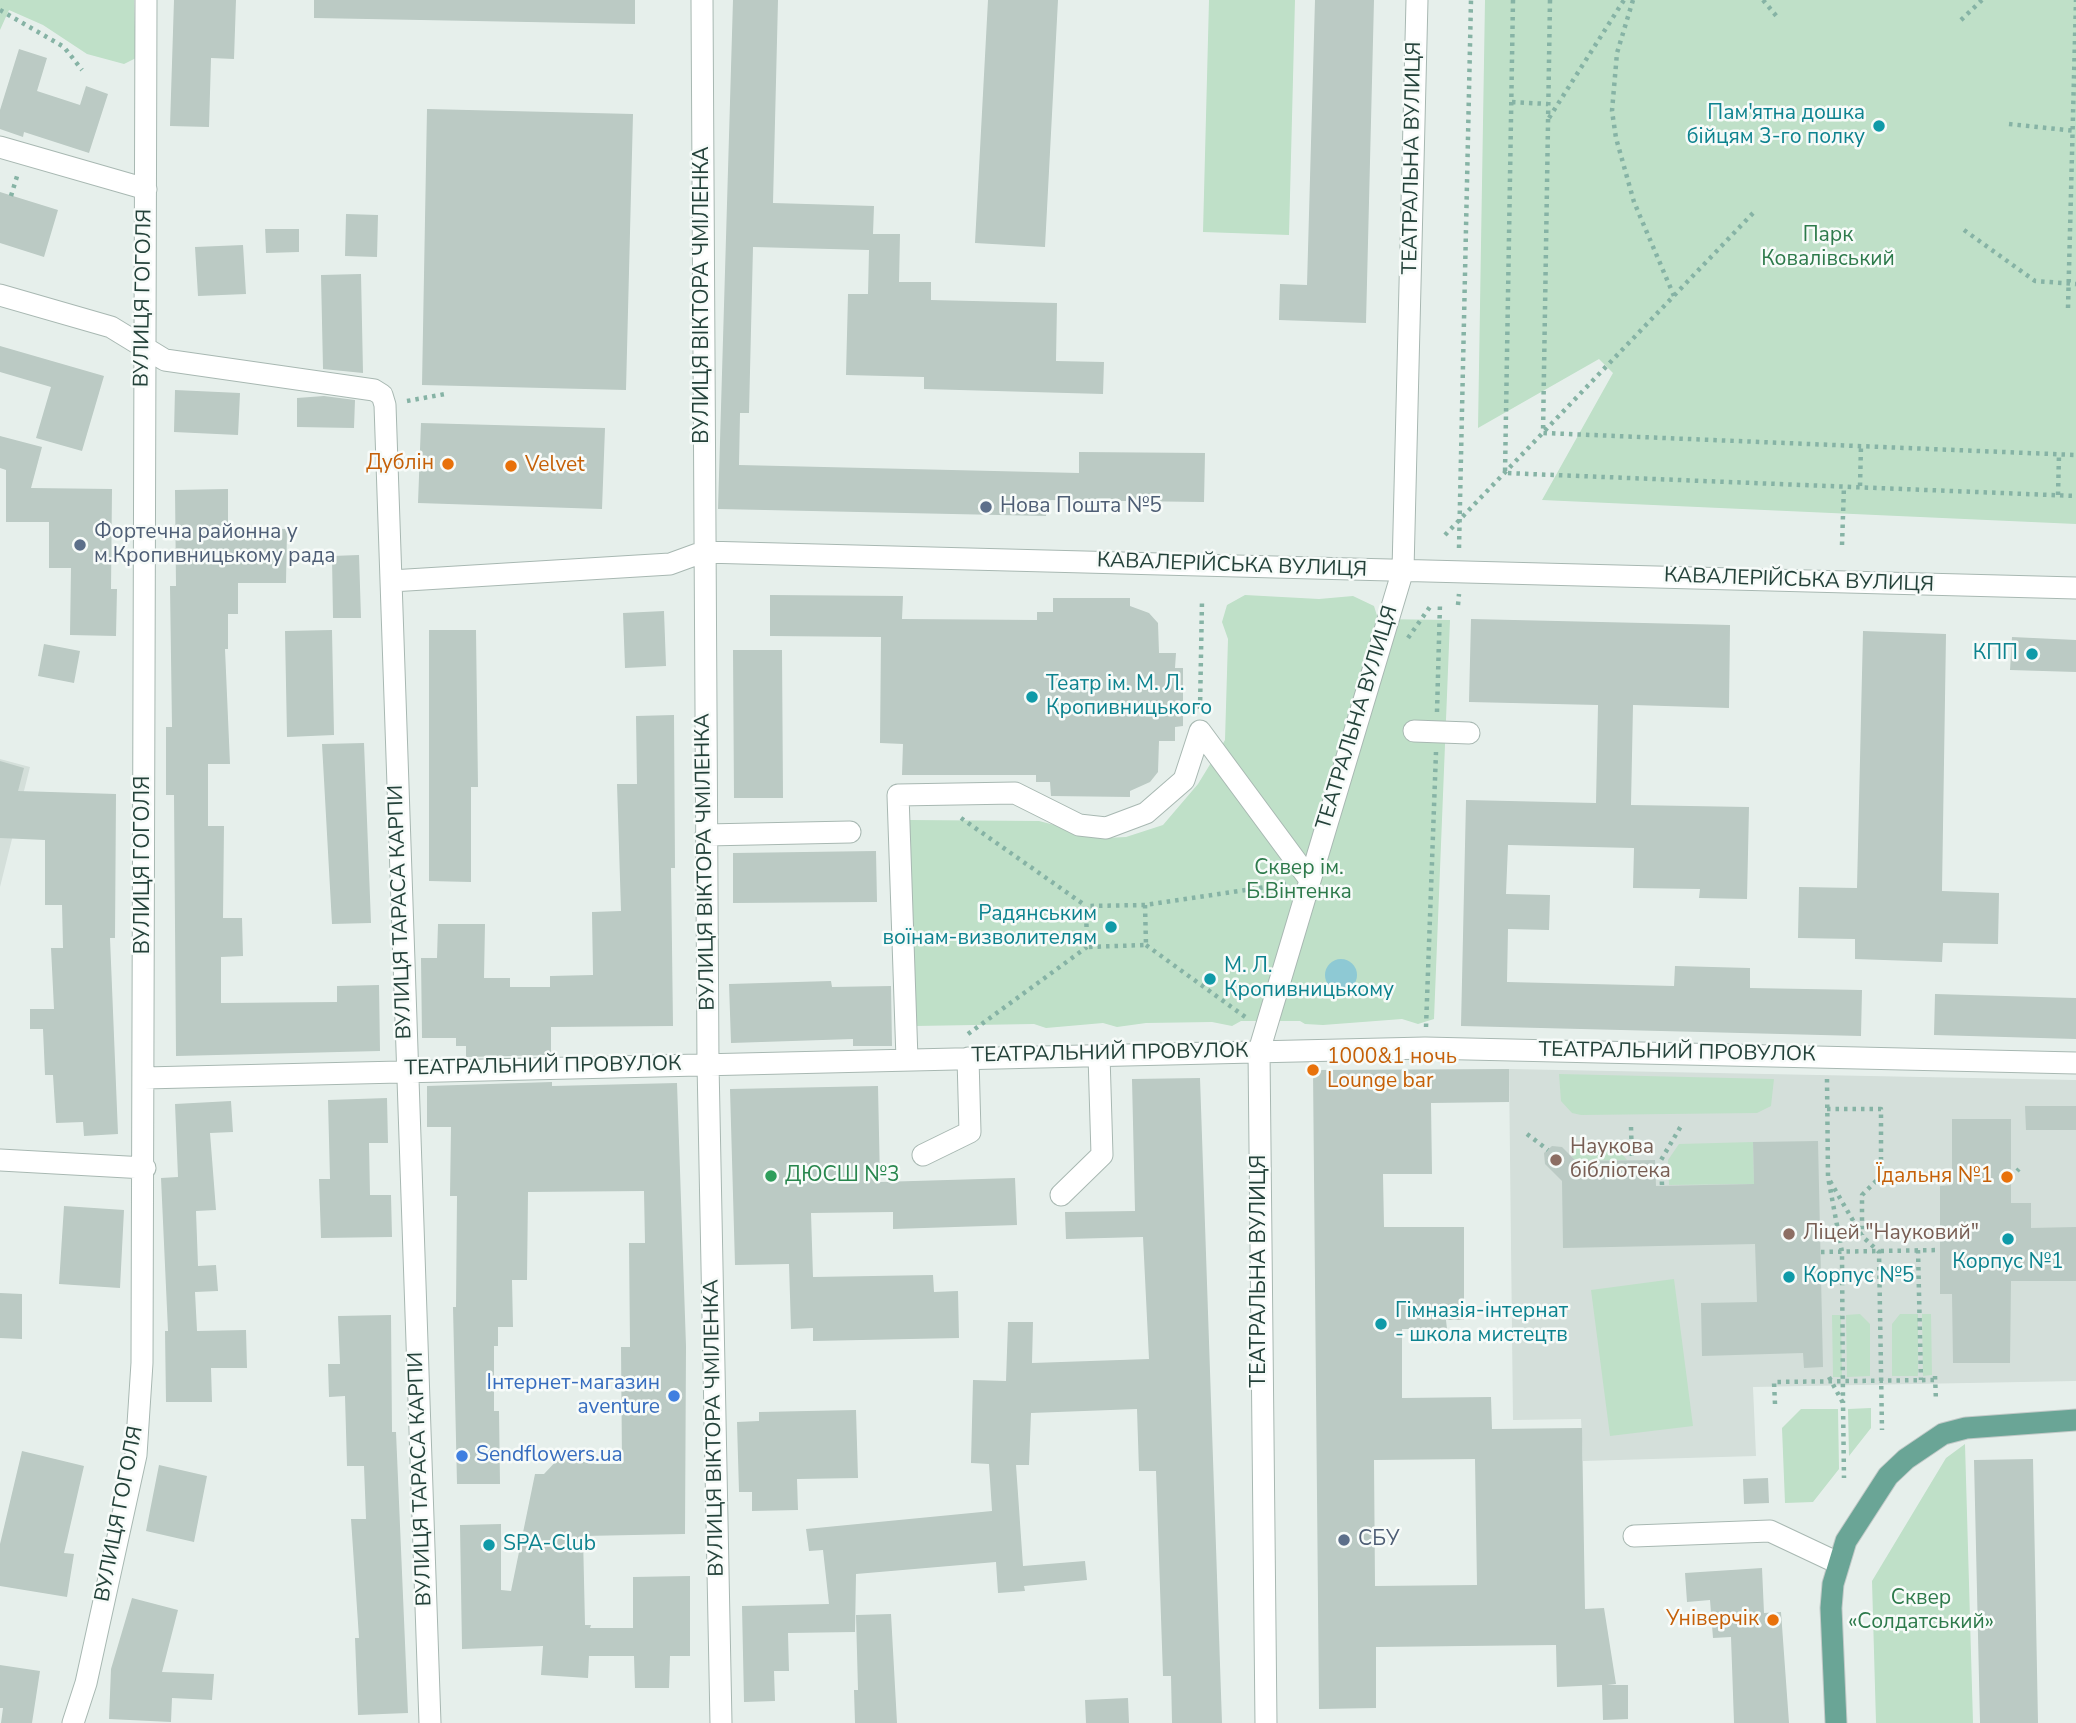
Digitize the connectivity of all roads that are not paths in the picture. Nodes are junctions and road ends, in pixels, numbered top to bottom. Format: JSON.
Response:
{"nodes":[{"id":1,"x":146,"y":0,"type":"edge"},
{"id":2,"x":702,"y":0,"type":"edge"},
{"id":3,"x":1417,"y":0,"type":"edge"},
{"id":4,"x":0,"y":147,"type":"edge"},
{"id":5,"x":146,"y":190,"type":"junction"},
{"id":6,"x":0,"y":295,"type":"edge"},
{"id":7,"x":144,"y":350,"type":"junction"},
{"id":8,"x":703,"y":552,"type":"junction"},
{"id":9,"x":1403,"y":570,"type":"junction"},
{"id":10,"x":391,"y":581,"type":"junction"},
{"id":11,"x":2076,"y":588,"type":"edge"},
{"id":12,"x":1414,"y":731,"type":"dead end"},
{"id":13,"x":1469,"y":733,"type":"dead end"},
{"id":14,"x":850,"y":832,"type":"dead end"},
{"id":15,"x":706,"y":835,"type":"junction"},
{"id":16,"x":1310,"y":880,"type":"junction"},
{"id":17,"x":1262,"y":1041,"type":"junction"},
{"id":18,"x":1099,"y":1055,"type":"junction"},
{"id":19,"x":968,"y":1058,"type":"junction"},
{"id":20,"x":907,"y":1059,"type":"junction"},
{"id":21,"x":708,"y":1063,"type":"junction"},
{"id":22,"x":2076,"y":1063,"type":"edge"},
{"id":23,"x":406,"y":1070,"type":"junction"},
{"id":24,"x":144,"y":1078,"type":"junction"},
{"id":25,"x":923,"y":1155,"type":"dead end"},
{"id":26,"x":0,"y":1160,"type":"edge"},
{"id":27,"x":145,"y":1168,"type":"junction"},
{"id":28,"x":1061,"y":1195,"type":"dead end"},
{"id":29,"x":2076,"y":1420,"type":"edge"},
{"id":30,"x":1634,"y":1535,"type":"dead end"},
{"id":31,"x":1838,"y":1563,"type":"junction"},
{"id":32,"x":73,"y":1723,"type":"edge"},
{"id":33,"x":430,"y":1723,"type":"edge"},
{"id":34,"x":721,"y":1723,"type":"edge"},
{"id":35,"x":1266,"y":1723,"type":"edge"},
{"id":36,"x":1836,"y":1723,"type":"edge"}],
"edges":[{"from":1,"to":5,"type":"street","name":"ВУЛИЦЯ ГОГОЛЯ"},
{"from":2,"to":8,"type":"street","name":"ВУЛИЦЯ ВІКТОРА ЧМІЛЕНКА"},
{"from":3,"to":9,"type":"street","name":"ТЕАТРАЛЬНА ВУЛИЦЯ"},
{"from":4,"to":5,"type":"street"},
{"from":5,"to":7,"type":"street","name":"ВУЛИЦЯ ГОГОЛЯ"},
{"from":6,"to":7,"type":"street"},
{"from":7,"to":10,"type":"street","name":"ВУЛИЦЯ ТАРАСА КАРПИ"},
{"from":7,"to":24,"type":"street","name":"ВУЛИЦЯ ГОГОЛЯ"},
{"from":8,"to":9,"type":"street","name":"КАВАЛЕРІЙСЬКА ВУЛИЦЯ"},
{"from":8,"to":10,"type":"street","name":"КАВАЛЕРІЙСЬКА ВУЛИЦЯ"},
{"from":8,"to":15,"type":"street","name":"ВУЛИЦЯ ВІКТОРА ЧМІЛЕНКА"},
{"from":9,"to":11,"type":"street","name":"КАВАЛЕРІЙСЬКА ВУЛИЦЯ"},
{"from":9,"to":16,"type":"street","name":"ТЕАТРАЛЬНА ВУЛИЦЯ"},
{"from":10,"to":23,"type":"street","name":"ВУЛИЦЯ ТАРАСА КАРПИ"},
{"from":12,"to":13,"type":"street"},
{"from":14,"to":15,"type":"street"},
{"from":15,"to":21,"type":"street","name":"ВУЛИЦЯ ВІКТОРА ЧМІЛЕНКА"},
{"from":16,"to":17,"type":"street","name":"ТЕАТРАЛЬНА ВУЛИЦЯ"},
{"from":16,"to":20,"type":"street"},
{"from":17,"to":18,"type":"street","name":"ТЕАТРАЛЬНИЙ ПРОВУЛОК"},
{"from":17,"to":22,"type":"street","name":"ТЕАТРАЛЬНИЙ ПРОВУЛОК"},
{"from":17,"to":35,"type":"street","name":"ТЕАТРАЛЬНА ВУЛИЦЯ"},
{"from":18,"to":19,"type":"street","name":"ТЕАТРАЛЬНИЙ ПРОВУЛОК"},
{"from":18,"to":28,"type":"street"},
{"from":19,"to":20,"type":"street","name":"ТЕАТРАЛЬНИЙ ПРОВУЛОК"},
{"from":19,"to":25,"type":"street"},
{"from":20,"to":21,"type":"street","name":"ТЕАТРАЛЬНИЙ ПРОВУЛОК"},
{"from":21,"to":23,"type":"street","name":"ТЕАТРАЛЬНИЙ ПРОВУЛОК"},
{"from":21,"to":34,"type":"street","name":"ВУЛИЦЯ ВІКТОРА ЧМІЛЕНКА"},
{"from":23,"to":24,"type":"street","name":"ТЕАТРАЛЬНИЙ ПРОВУЛОК"},
{"from":23,"to":33,"type":"street","name":"ВУЛИЦЯ ТАРАСА КАРПИ"},
{"from":24,"to":27,"type":"street","name":"ВУЛИЦЯ ГОГОЛЯ"},
{"from":26,"to":27,"type":"street"},
{"from":27,"to":32,"type":"street","name":"ВУЛИЦЯ ГОГОЛЯ"},
{"from":29,"to":31,"type":"main road"},
{"from":30,"to":31,"type":"street"},
{"from":31,"to":36,"type":"main road"}]}
